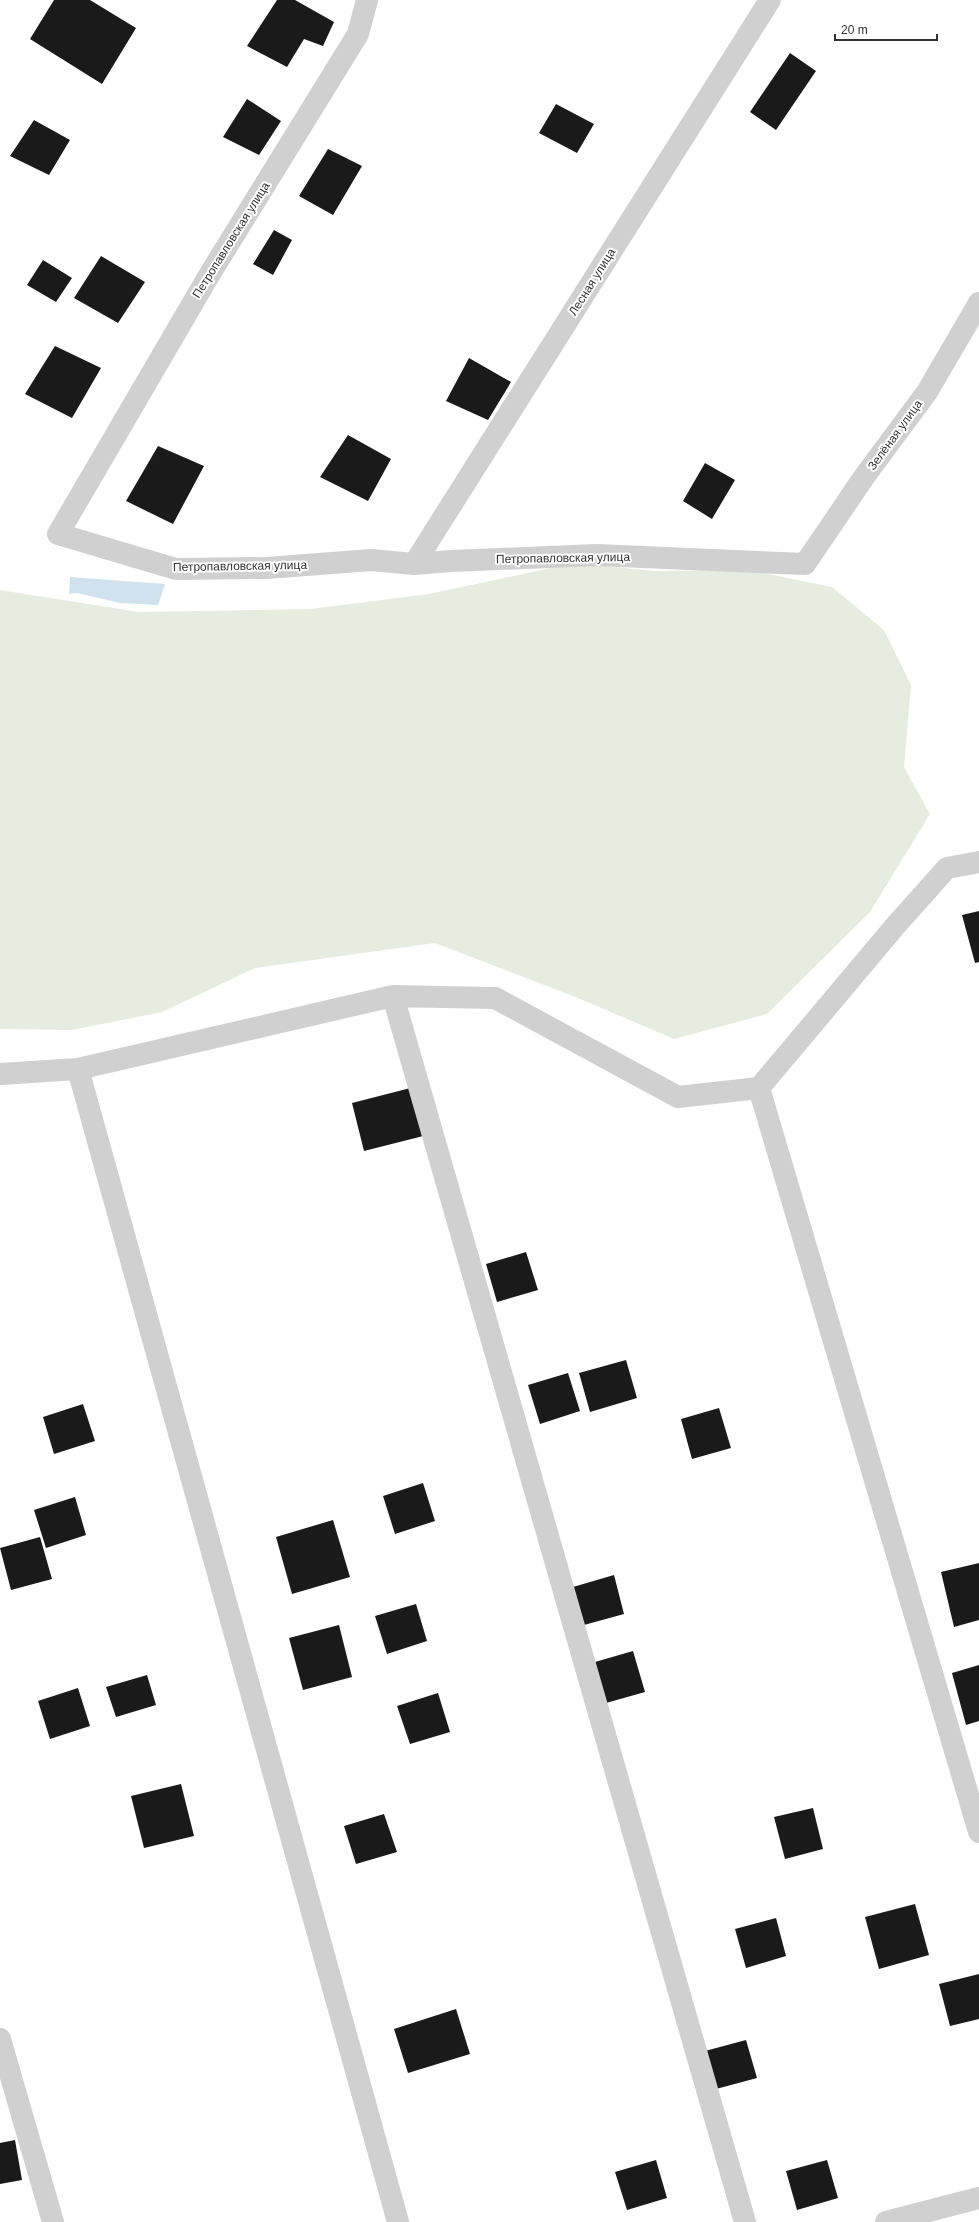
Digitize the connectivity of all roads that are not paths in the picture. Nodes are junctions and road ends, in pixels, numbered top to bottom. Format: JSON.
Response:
{"nodes":[{"id":1,"x":367,"y":0,"type":"edge"},
{"id":2,"x":770,"y":0,"type":"edge"},
{"id":3,"x":979,"y":303,"type":"edge"},
{"id":4,"x":414,"y":564,"type":"junction"},
{"id":5,"x":805,"y":564,"type":"joint"},
{"id":6,"x":979,"y":862,"type":"edge"},
{"id":7,"x":393,"y":996,"type":"junction"},
{"id":8,"x":78,"y":1069,"type":"junction"},
{"id":9,"x":0,"y":1074,"type":"edge"},
{"id":10,"x":759,"y":1088,"type":"junction"},
{"id":11,"x":979,"y":1832,"type":"edge"},
{"id":12,"x":0,"y":2039,"type":"edge"},
{"id":13,"x":979,"y":2198,"type":"edge"},
{"id":14,"x":53,"y":2222,"type":"edge"},
{"id":15,"x":398,"y":2222,"type":"edge"},
{"id":16,"x":745,"y":2222,"type":"edge"},
{"id":17,"x":886,"y":2222,"type":"edge"}],
"edges":[{"from":1,"to":4,"type":"street","name":"Петропавловская улица"},
{"from":2,"to":4,"type":"street","name":"Лесная улица"},
{"from":3,"to":5,"type":"street","name":"Зелёная улица"},
{"from":4,"to":5,"type":"street","name":"Петропавловская улица"},
{"from":6,"to":10,"type":"street"},
{"from":7,"to":8,"type":"street"},
{"from":7,"to":10,"type":"street"},
{"from":7,"to":16,"type":"street"},
{"from":8,"to":9,"type":"street"},
{"from":8,"to":15,"type":"street"},
{"from":10,"to":11,"type":"street"},
{"from":12,"to":14,"type":"street"},
{"from":13,"to":17,"type":"street"}]}
